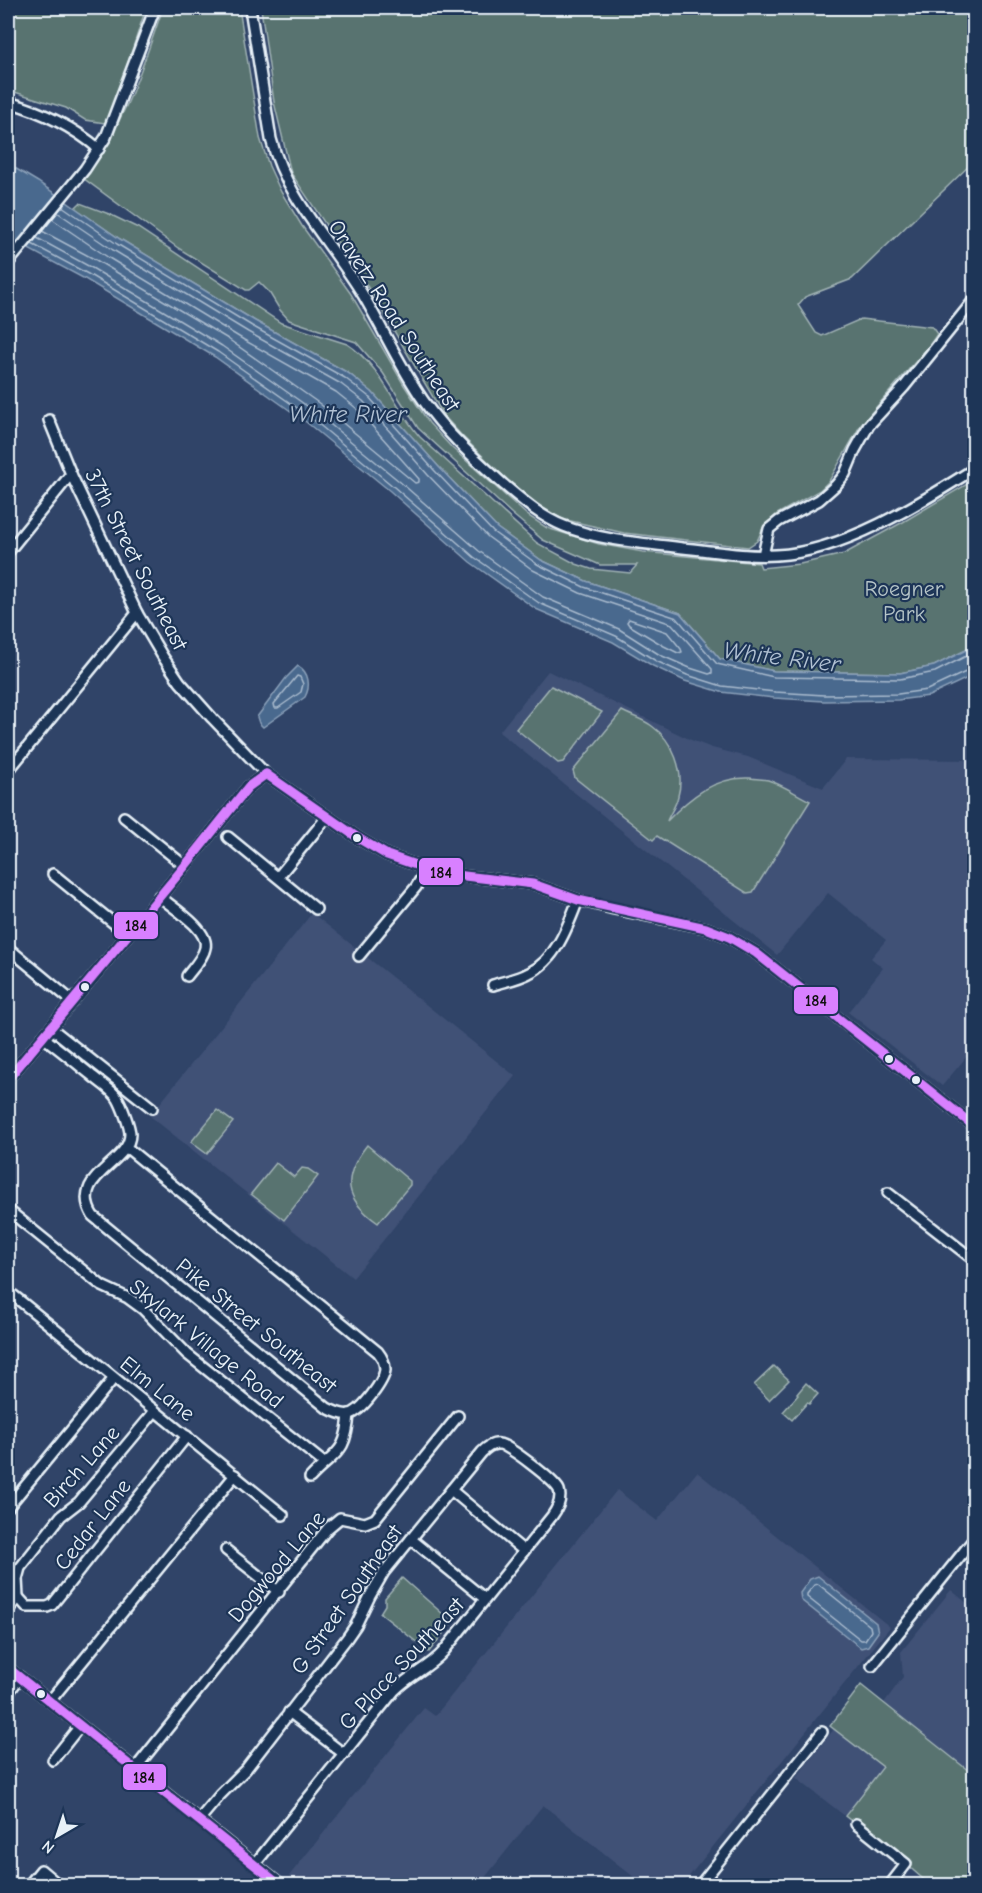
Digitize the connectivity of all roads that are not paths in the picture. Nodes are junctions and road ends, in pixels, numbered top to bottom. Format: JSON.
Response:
{"nodes":[{"id":1,"x":155,"y":8,"type":"edge"},
{"id":2,"x":250,"y":8,"type":"edge"},
{"id":3,"x":8,"y":102,"type":"edge"},
{"id":4,"x":99,"y":149,"type":"junction"},
{"id":5,"x":8,"y":263,"type":"edge"},
{"id":6,"x":975,"y":300,"type":"edge"},
{"id":7,"x":49,"y":420,"type":"dead end"},
{"id":8,"x":975,"y":469,"type":"edge"},
{"id":9,"x":71,"y":474,"type":"junction"},
{"id":10,"x":8,"y":552,"type":"edge"},
{"id":11,"x":763,"y":555,"type":"junction"},
{"id":12,"x":137,"y":613,"type":"junction"},
{"id":13,"x":8,"y":771,"type":"edge"},
{"id":14,"x":266,"y":774,"type":"junction"},
{"id":15,"x":124,"y":817,"type":"dead end"},
{"id":16,"x":327,"y":817,"type":"junction"},
{"id":17,"x":228,"y":837,"type":"dead end"},
{"id":18,"x":184,"y":866,"type":"junction"},
{"id":19,"x":427,"y":869,"type":"junction"},
{"id":20,"x":53,"y":874,"type":"dead end"},
{"id":21,"x":278,"y":877,"type":"junction"},
{"id":22,"x":159,"y":896,"type":"junction"},
{"id":23,"x":578,"y":900,"type":"junction"},
{"id":24,"x":316,"y":909,"type":"dead end"},
{"id":25,"x":127,"y":934,"type":"junction"},
{"id":26,"x":8,"y":948,"type":"edge"},
{"id":27,"x":360,"y":957,"type":"dead end"},
{"id":28,"x":187,"y":976,"type":"dead end"},
{"id":29,"x":493,"y":985,"type":"dead end"},
{"id":30,"x":72,"y":1001,"type":"junction"},
{"id":31,"x":51,"y":1028,"type":"junction"},
{"id":32,"x":43,"y":1037,"type":"junction"},
{"id":33,"x":8,"y":1076,"type":"edge"},
{"id":34,"x":152,"y":1108,"type":"dead end"},
{"id":35,"x":975,"y":1126,"type":"edge"},
{"id":36,"x":126,"y":1146,"type":"junction"},
{"id":37,"x":888,"y":1193,"type":"dead end"},
{"id":38,"x":8,"y":1210,"type":"edge"},
{"id":39,"x":975,"y":1260,"type":"edge"},
{"id":40,"x":8,"y":1292,"type":"edge"},
{"id":41,"x":114,"y":1378,"type":"junction"},
{"id":42,"x":155,"y":1411,"type":"junction"},
{"id":43,"x":349,"y":1414,"type":"junction"},
{"id":44,"x":458,"y":1416,"type":"dead end"},
{"id":45,"x":187,"y":1436,"type":"junction"},
{"id":46,"x":324,"y":1463,"type":"junction"},
{"id":47,"x":235,"y":1475,"type":"junction"},
{"id":48,"x":310,"y":1478,"type":"dead end"},
{"id":49,"x":451,"y":1490,"type":"junction"},
{"id":50,"x":8,"y":1507,"type":"edge"},
{"id":51,"x":283,"y":1515,"type":"dead end"},
{"id":52,"x":552,"y":1516,"type":"joint"},
{"id":53,"x":411,"y":1539,"type":"junction"},
{"id":54,"x":975,"y":1539,"type":"edge"},
{"id":55,"x":226,"y":1551,"type":"dead end"},
{"id":56,"x":524,"y":1551,"type":"junction"},
{"id":57,"x":279,"y":1592,"type":"junction"},
{"id":58,"x":18,"y":1597,"type":"junction"},
{"id":59,"x":485,"y":1599,"type":"junction"},
{"id":60,"x":8,"y":1610,"type":"edge"},
{"id":61,"x":872,"y":1666,"type":"dead end"},
{"id":62,"x":8,"y":1668,"type":"edge"},
{"id":63,"x":20,"y":1677,"type":"junction"},
{"id":64,"x":8,"y":1693,"type":"edge"},
{"id":65,"x":50,"y":1701,"type":"junction"},
{"id":66,"x":289,"y":1712,"type":"junction"},
{"id":67,"x":80,"y":1726,"type":"junction"},
{"id":68,"x":822,"y":1732,"type":"dead end"},
{"id":69,"x":344,"y":1754,"type":"junction"},
{"id":70,"x":53,"y":1760,"type":"dead end"},
{"id":71,"x":135,"y":1769,"type":"junction"},
{"id":72,"x":200,"y":1820,"type":"junction"},
{"id":73,"x":856,"y":1824,"type":"dead end"},
{"id":74,"x":255,"y":1864,"type":"junction"},
{"id":75,"x":28,"y":1886,"type":"edge"},
{"id":76,"x":60,"y":1886,"type":"edge"},
{"id":77,"x":282,"y":1886,"type":"edge"},
{"id":78,"x":699,"y":1886,"type":"edge"},
{"id":79,"x":889,"y":1886,"type":"edge"}],
"edges":[{"from":1,"to":4,"type":"street"},
{"from":2,"to":11,"type":"street","name":"Oravetz Road Southeast"},
{"from":3,"to":4,"type":"street"},
{"from":4,"to":5,"type":"street"},
{"from":6,"to":11,"type":"street"},
{"from":7,"to":9,"type":"street","name":"37th Street Southeast"},
{"from":8,"to":11,"type":"street","name":"Oravetz Road Southeast"},
{"from":9,"to":10,"type":"street"},
{"from":9,"to":12,"type":"street","name":"37th Street Southeast"},
{"from":12,"to":13,"type":"street"},
{"from":12,"to":14,"type":"street","name":"37th Street Southeast"},
{"from":14,"to":16,"type":"street","name":"37th Street Southeast"},
{"from":14,"to":18,"type":"street"},
{"from":15,"to":18,"type":"street"},
{"from":16,"to":19,"type":"street","name":"37th Street Southeast"},
{"from":16,"to":21,"type":"street"},
{"from":17,"to":21,"type":"street"},
{"from":18,"to":22,"type":"street"},
{"from":19,"to":23,"type":"street","name":"37th Street Southeast"},
{"from":19,"to":27,"type":"street"},
{"from":20,"to":25,"type":"street"},
{"from":21,"to":24,"type":"street"},
{"from":22,"to":25,"type":"street"},
{"from":22,"to":28,"type":"street"},
{"from":23,"to":29,"type":"street"},
{"from":23,"to":35,"type":"street","name":"37th Street Southeast"},
{"from":25,"to":30,"type":"street"},
{"from":26,"to":30,"type":"street"},
{"from":30,"to":31,"type":"street"},
{"from":31,"to":32,"type":"street"},
{"from":31,"to":34,"type":"street"},
{"from":32,"to":33,"type":"street"},
{"from":32,"to":36,"type":"street"},
{"from":36,"to":43,"type":"street","name":"Pike Street Southeast"},
{"from":36,"to":43,"type":"street","name":"Pike Street Southeast"},
{"from":37,"to":39,"type":"street"},
{"from":38,"to":46,"type":"street","name":"Skylark Village Road"},
{"from":40,"to":41,"type":"street","name":"Elm Lane"},
{"from":41,"to":42,"type":"street","name":"Elm Lane"},
{"from":41,"to":50,"type":"street"},
{"from":42,"to":45,"type":"street","name":"Elm Lane"},
{"from":42,"to":58,"type":"street","name":"Birch Lane"},
{"from":43,"to":46,"type":"street"},
{"from":44,"to":57,"type":"street","name":"Dogwood Lane"},
{"from":45,"to":47,"type":"street","name":"Elm Lane"},
{"from":45,"to":58,"type":"street","name":"Cedar Lane"},
{"from":46,"to":48,"type":"street"},
{"from":47,"to":51,"type":"street","name":"Elm Lane"},
{"from":47,"to":65,"type":"street"},
{"from":49,"to":52,"type":"street","name":"G Street Southeast"},
{"from":49,"to":53,"type":"street","name":"G Street Southeast"},
{"from":49,"to":56,"type":"street"},
{"from":52,"to":56,"type":"street","name":"G Place Southeast"},
{"from":53,"to":59,"type":"street"},
{"from":53,"to":66,"type":"street","name":"G Street Southeast"},
{"from":54,"to":61,"type":"street"},
{"from":55,"to":57,"type":"street"},
{"from":56,"to":59,"type":"street","name":"G Place Southeast"},
{"from":57,"to":71,"type":"street","name":"Dogwood Lane"},
{"from":58,"to":60,"type":"street"},
{"from":59,"to":69,"type":"street","name":"G Place Southeast"},
{"from":62,"to":63,"type":"street"},
{"from":63,"to":64,"type":"street"},
{"from":63,"to":65,"type":"street"},
{"from":65,"to":67,"type":"street"},
{"from":66,"to":69,"type":"street"},
{"from":66,"to":72,"type":"street","name":"G Street Southeast"},
{"from":67,"to":70,"type":"street"},
{"from":67,"to":71,"type":"street"},
{"from":68,"to":78,"type":"street"},
{"from":69,"to":74,"type":"street","name":"G Place Southeast"},
{"from":71,"to":72,"type":"street"},
{"from":72,"to":74,"type":"street"},
{"from":73,"to":79,"type":"street"},
{"from":74,"to":77,"type":"street"},
{"from":75,"to":76,"type":"street"}]}
